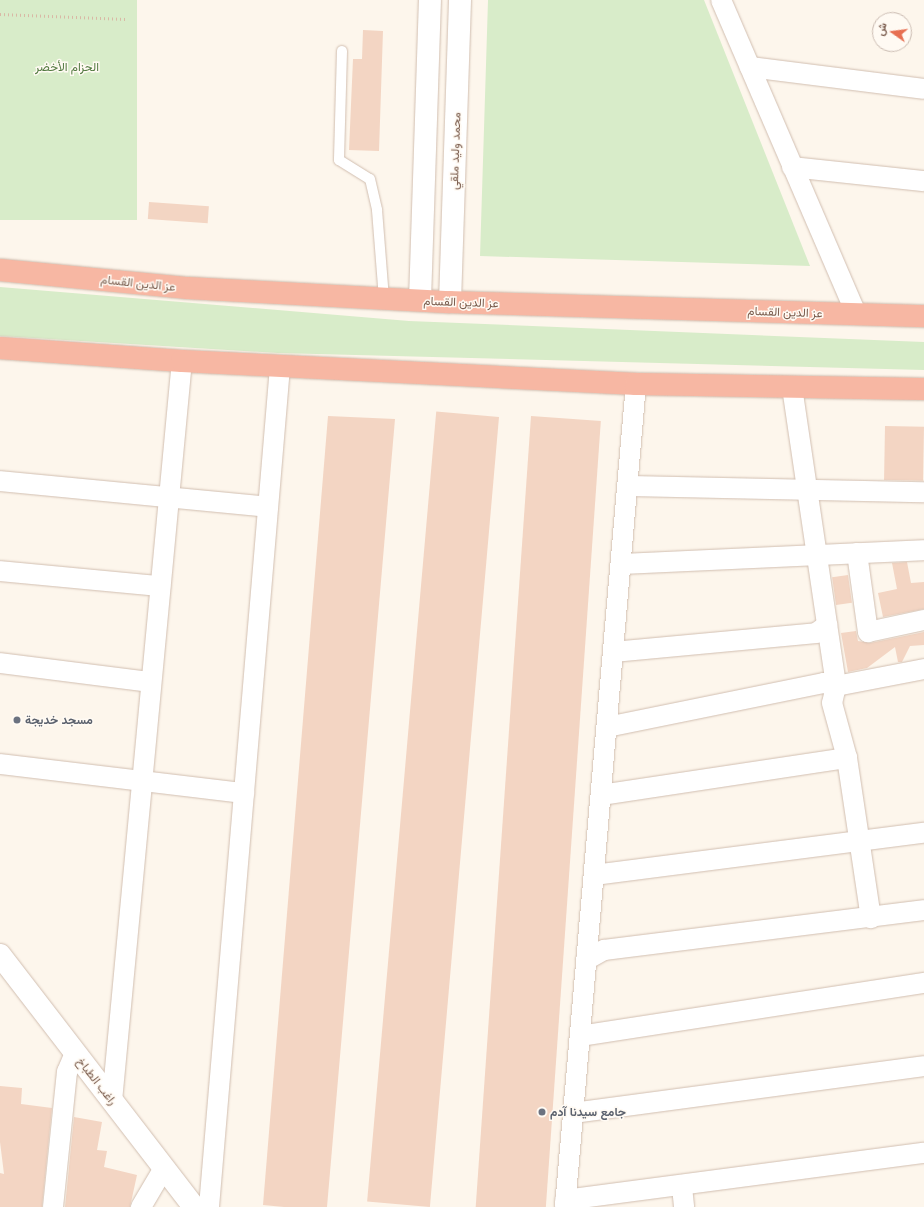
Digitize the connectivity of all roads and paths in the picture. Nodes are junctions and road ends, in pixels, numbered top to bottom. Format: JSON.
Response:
{"nodes":[{"id":1,"x":430,"y":0,"type":"edge"},
{"id":2,"x":460,"y":0,"type":"edge"},
{"id":3,"x":721,"y":0,"type":"edge"},
{"id":4,"x":0,"y":14,"type":"edge"},
{"id":5,"x":126,"y":19,"type":"dead end"},
{"id":6,"x":342,"y":51,"type":"dead end"},
{"id":7,"x":750,"y":67,"type":"junction"},
{"id":8,"x":924,"y":89,"type":"edge"},
{"id":9,"x":792,"y":167,"type":"junction"},
{"id":10,"x":924,"y":181,"type":"edge"},
{"id":11,"x":0,"y":270,"type":"edge"},
{"id":12,"x":384,"y":298,"type":"junction"},
{"id":13,"x":420,"y":300,"type":"junction"},
{"id":14,"x":450,"y":302,"type":"junction"},
{"id":15,"x":856,"y":314,"type":"junction"},
{"id":16,"x":924,"y":316,"type":"edge"},
{"id":17,"x":0,"y":348,"type":"edge"},
{"id":18,"x":182,"y":361,"type":"junction"},
{"id":19,"x":280,"y":366,"type":"junction"},
{"id":20,"x":636,"y":384,"type":"junction"},
{"id":21,"x":792,"y":387,"type":"junction"},
{"id":22,"x":924,"y":389,"type":"edge"},
{"id":23,"x":0,"y":481,"type":"edge"},
{"id":24,"x":628,"y":486,"type":"junction"},
{"id":25,"x":807,"y":490,"type":"junction"},
{"id":26,"x":924,"y":492,"type":"edge"},
{"id":27,"x":169,"y":497,"type":"junction"},
{"id":28,"x":268,"y":507,"type":"junction"},
{"id":29,"x":924,"y":550,"type":"edge"},
{"id":30,"x":857,"y":553,"type":"junction"},
{"id":31,"x":817,"y":555,"type":"junction"},
{"id":32,"x":621,"y":564,"type":"junction"},
{"id":33,"x":0,"y":571,"type":"edge"},
{"id":34,"x":160,"y":586,"type":"junction"},
{"id":35,"x":924,"y":620,"type":"edge"},
{"id":36,"x":827,"y":625,"type":"junction"},
{"id":37,"x":613,"y":652,"type":"junction"},
{"id":38,"x":0,"y":663,"type":"edge"},
{"id":39,"x":924,"y":669,"type":"edge"},
{"id":40,"x":151,"y":682,"type":"junction"},
{"id":41,"x":836,"y":686,"type":"junction"},
{"id":42,"x":607,"y":727,"type":"junction"},
{"id":43,"x":847,"y":758,"type":"junction"},
{"id":44,"x":0,"y":764,"type":"edge"},
{"id":45,"x":142,"y":782,"type":"junction"},
{"id":46,"x":244,"y":793,"type":"junction"},
{"id":47,"x":601,"y":795,"type":"junction"},
{"id":48,"x":924,"y":834,"type":"edge"},
{"id":49,"x":859,"y":842,"type":"junction"},
{"id":50,"x":594,"y":875,"type":"junction"},
{"id":51,"x":924,"y":910,"type":"edge"},
{"id":52,"x":870,"y":918,"type":"junction"},
{"id":53,"x":0,"y":954,"type":"edge"},
{"id":54,"x":586,"y":960,"type":"junction"},
{"id":55,"x":924,"y":983,"type":"edge"},
{"id":56,"x":580,"y":1036,"type":"junction"},
{"id":57,"x":75,"y":1053,"type":"junction"},
{"id":58,"x":924,"y":1066,"type":"edge"},
{"id":59,"x":112,"y":1101,"type":"junction"},
{"id":60,"x":573,"y":1113,"type":"junction"},
{"id":61,"x":924,"y":1153,"type":"edge"},
{"id":62,"x":164,"y":1168,"type":"junction"},
{"id":63,"x":682,"y":1187,"type":"junction"},
{"id":64,"x":565,"y":1204,"type":"edge"},
{"id":65,"x":53,"y":1207,"type":"edge"},
{"id":66,"x":141,"y":1207,"type":"edge"},
{"id":67,"x":194,"y":1207,"type":"edge"},
{"id":68,"x":209,"y":1207,"type":"edge"},
{"id":69,"x":684,"y":1207,"type":"edge"}],
"edges":[{"from":1,"to":13,"type":"street"},
{"from":2,"to":14,"type":"street","name":"محمد وليد ملقي"},
{"from":3,"to":7,"type":"street"},
{"from":4,"to":5,"type":"path"},
{"from":6,"to":12,"type":"lane"},
{"from":7,"to":8,"type":"street"},
{"from":7,"to":9,"type":"street"},
{"from":9,"to":10,"type":"street"},
{"from":9,"to":15,"type":"street"},
{"from":11,"to":12,"type":"highway","name":"عز الدين القسام"},
{"from":12,"to":13,"type":"highway","name":"عز الدين القسام"},
{"from":13,"to":14,"type":"highway","name":"عز الدين القسام"},
{"from":14,"to":15,"type":"highway","name":"عز الدين القسام"},
{"from":15,"to":16,"type":"highway","name":"عز الدين القسام"},
{"from":17,"to":18,"type":"highway"},
{"from":18,"to":19,"type":"highway"},
{"from":18,"to":27,"type":"street"},
{"from":19,"to":20,"type":"highway"},
{"from":19,"to":28,"type":"street"},
{"from":20,"to":21,"type":"highway"},
{"from":20,"to":24,"type":"street"},
{"from":21,"to":22,"type":"highway"},
{"from":21,"to":25,"type":"street"},
{"from":23,"to":27,"type":"street"},
{"from":24,"to":25,"type":"street"},
{"from":24,"to":32,"type":"street"},
{"from":25,"to":26,"type":"street"},
{"from":25,"to":31,"type":"street"},
{"from":27,"to":28,"type":"street"},
{"from":27,"to":34,"type":"street"},
{"from":28,"to":46,"type":"street"},
{"from":29,"to":30,"type":"street"},
{"from":30,"to":31,"type":"street"},
{"from":30,"to":35,"type":"street"},
{"from":31,"to":32,"type":"street"},
{"from":31,"to":36,"type":"street"},
{"from":32,"to":37,"type":"street"},
{"from":33,"to":34,"type":"street"},
{"from":34,"to":40,"type":"street"},
{"from":36,"to":37,"type":"street"},
{"from":36,"to":41,"type":"street"},
{"from":37,"to":42,"type":"street"},
{"from":38,"to":40,"type":"street"},
{"from":39,"to":41,"type":"street"},
{"from":40,"to":45,"type":"street"},
{"from":41,"to":42,"type":"street"},
{"from":41,"to":43,"type":"street"},
{"from":42,"to":47,"type":"street"},
{"from":43,"to":47,"type":"street"},
{"from":43,"to":49,"type":"street"},
{"from":44,"to":45,"type":"street"},
{"from":45,"to":46,"type":"street"},
{"from":45,"to":59,"type":"street"},
{"from":46,"to":68,"type":"street"},
{"from":47,"to":50,"type":"street"},
{"from":48,"to":49,"type":"street"},
{"from":49,"to":50,"type":"street"},
{"from":49,"to":52,"type":"street"},
{"from":50,"to":54,"type":"street"},
{"from":51,"to":52,"type":"street"},
{"from":52,"to":54,"type":"street"},
{"from":53,"to":57,"type":"street","name":"راغب الطباخ"},
{"from":54,"to":56,"type":"street"},
{"from":55,"to":56,"type":"street"},
{"from":56,"to":60,"type":"street"},
{"from":57,"to":59,"type":"street","name":"راغب الطباخ"},
{"from":57,"to":65,"type":"street"},
{"from":58,"to":60,"type":"street"},
{"from":59,"to":62,"type":"street","name":"راغب الطباخ"},
{"from":60,"to":64,"type":"street"},
{"from":61,"to":63,"type":"street"},
{"from":62,"to":66,"type":"street"},
{"from":62,"to":67,"type":"street","name":"راغب الطباخ"},
{"from":63,"to":64,"type":"street"},
{"from":63,"to":69,"type":"street"}]}
